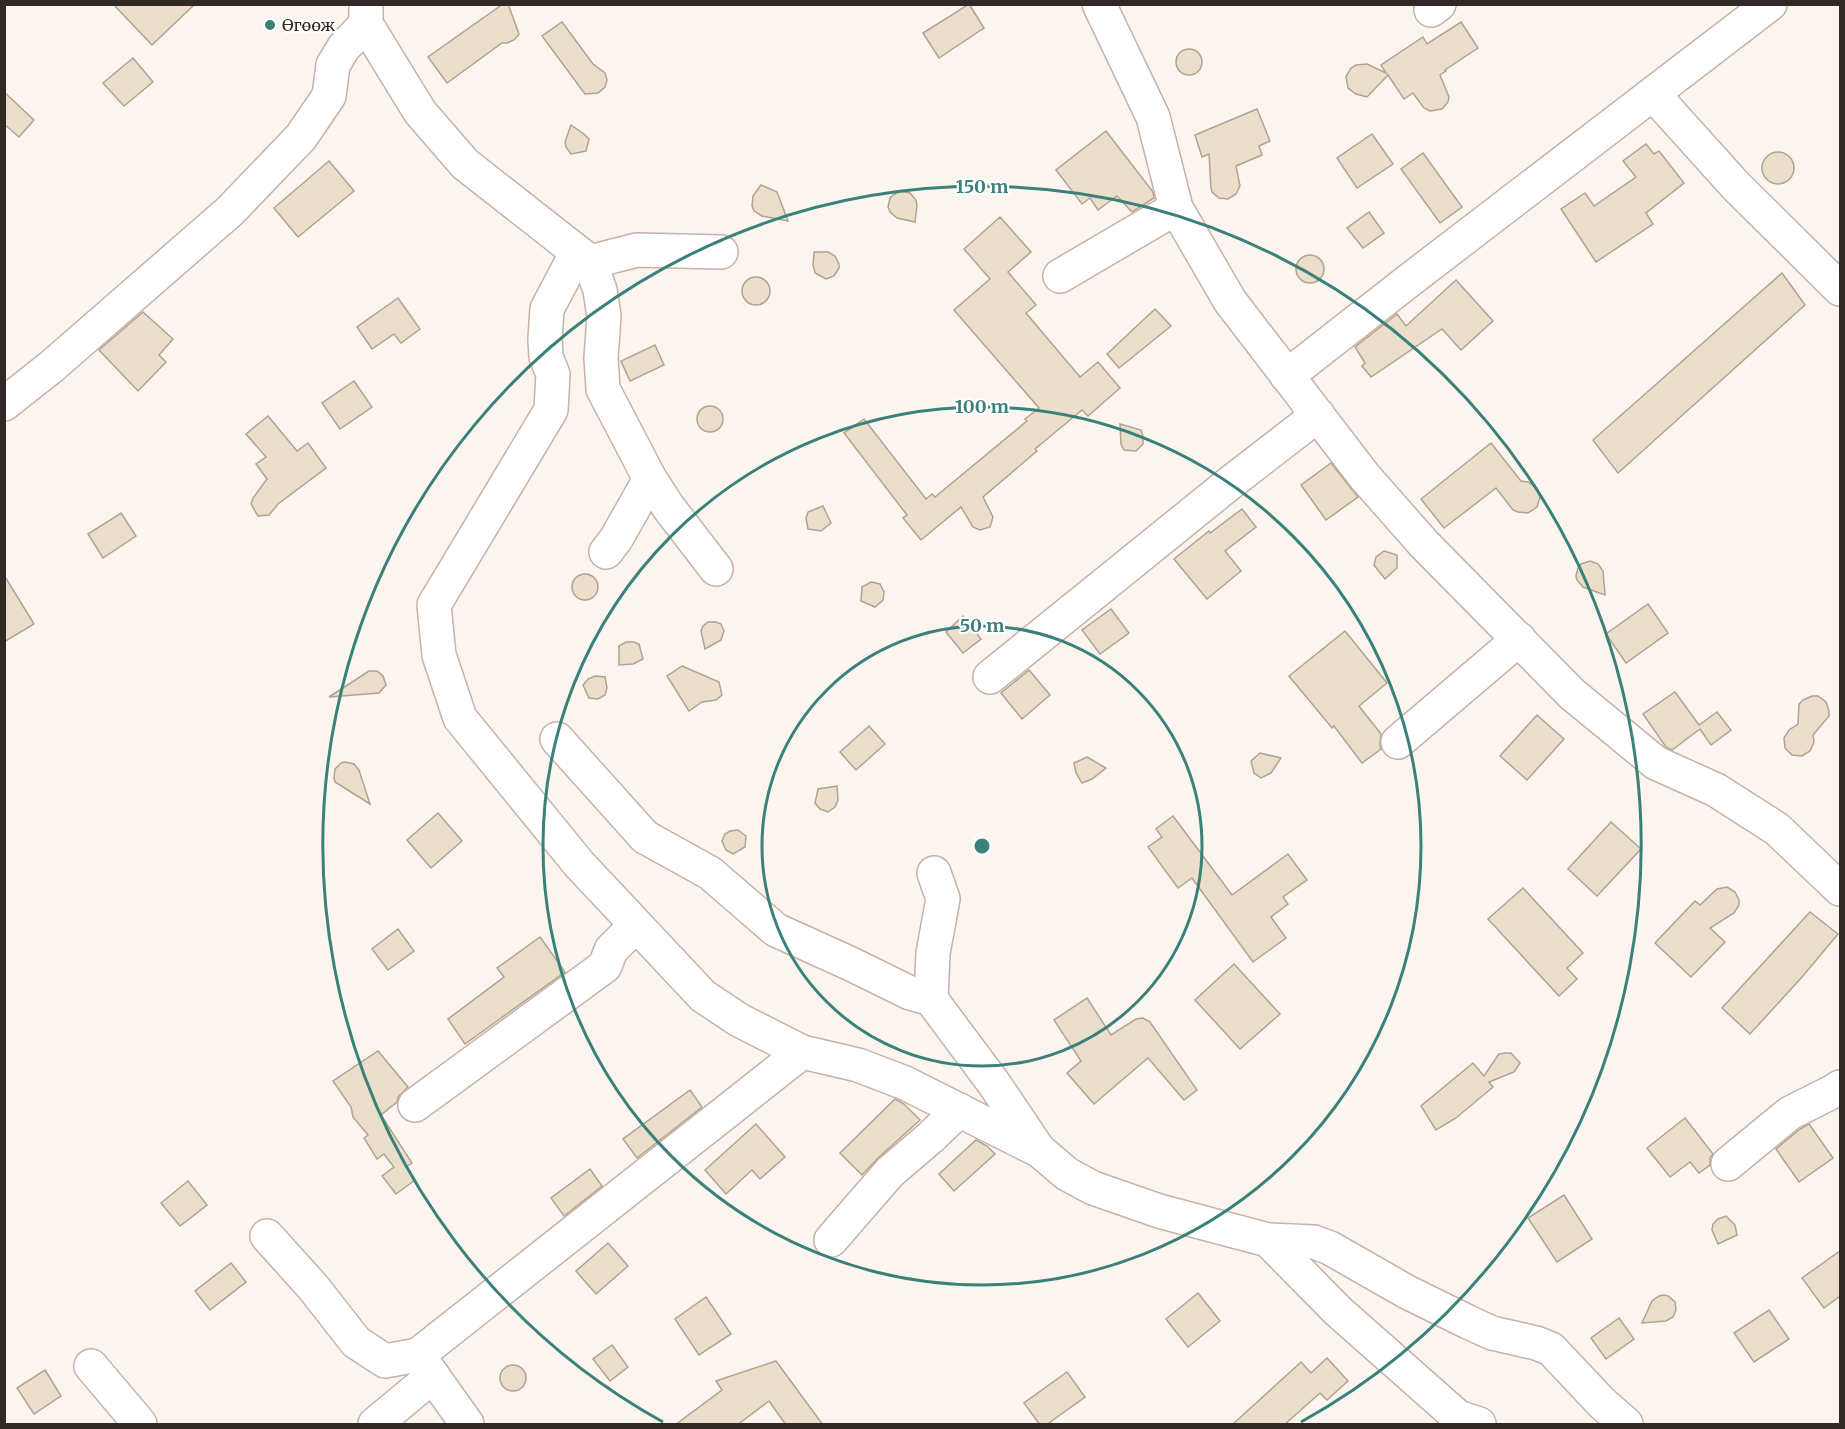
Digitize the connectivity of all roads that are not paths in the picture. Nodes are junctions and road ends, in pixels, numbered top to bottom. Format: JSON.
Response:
{"nodes":[{"id":1,"x":1100,"y":4,"type":"edge"},
{"id":2,"x":1770,"y":4,"type":"edge"},
{"id":3,"x":366,"y":14,"type":"edge"},
{"id":4,"x":1653,"y":94,"type":"junction"},
{"id":5,"x":1176,"y":208,"type":"junction"},
{"id":6,"x":721,"y":252,"type":"dead end"},
{"id":7,"x":583,"y":257,"type":"junction"},
{"id":8,"x":1060,"y":276,"type":"dead end"},
{"id":9,"x":1840,"y":289,"type":"edge"},
{"id":10,"x":1287,"y":376,"type":"junction"},
{"id":11,"x":4,"y":404,"type":"edge"},
{"id":12,"x":1318,"y":415,"type":"junction"},
{"id":13,"x":650,"y":478,"type":"junction"},
{"id":14,"x":606,"y":552,"type":"dead end"},
{"id":15,"x":716,"y":569,"type":"dead end"},
{"id":16,"x":1519,"y":639,"type":"junction"},
{"id":17,"x":990,"y":677,"type":"dead end"},
{"id":18,"x":557,"y":739,"type":"dead end"},
{"id":19,"x":1398,"y":742,"type":"dead end"},
{"id":20,"x":934,"y":873,"type":"dead end"},
{"id":21,"x":1840,"y":889,"type":"edge"},
{"id":22,"x":636,"y":925,"type":"junction"},
{"id":23,"x":931,"y":999,"type":"junction"},
{"id":24,"x":802,"y":1052,"type":"junction"},
{"id":25,"x":1840,"y":1087,"type":"edge"},
{"id":26,"x":415,"y":1105,"type":"dead end"},
{"id":27,"x":959,"y":1110,"type":"junction"},
{"id":28,"x":1040,"y":1151,"type":"junction"},
{"id":29,"x":1728,"y":1164,"type":"dead end"},
{"id":30,"x":267,"y":1236,"type":"dead end"},
{"id":31,"x":831,"y":1240,"type":"dead end"},
{"id":32,"x":1268,"y":1240,"type":"junction"},
{"id":33,"x":91,"y":1366,"type":"dead end"},
{"id":34,"x":425,"y":1366,"type":"junction"},
{"id":35,"x":1462,"y":1422,"type":"edge"},
{"id":36,"x":140,"y":1425,"type":"edge"},
{"id":37,"x":375,"y":1425,"type":"edge"},
{"id":38,"x":467,"y":1425,"type":"edge"},
{"id":39,"x":1626,"y":1425,"type":"edge"}],
"edges":[{"from":1,"to":5,"type":"street"},
{"from":2,"to":4,"type":"street"},
{"from":3,"to":7,"type":"street"},
{"from":3,"to":11,"type":"street"},
{"from":4,"to":9,"type":"street"},
{"from":4,"to":10,"type":"street"},
{"from":5,"to":8,"type":"street"},
{"from":5,"to":10,"type":"street"},
{"from":6,"to":7,"type":"street"},
{"from":7,"to":13,"type":"street"},
{"from":7,"to":22,"type":"street"},
{"from":10,"to":12,"type":"street"},
{"from":12,"to":16,"type":"street"},
{"from":12,"to":17,"type":"street"},
{"from":13,"to":14,"type":"street"},
{"from":13,"to":15,"type":"street"},
{"from":16,"to":19,"type":"street"},
{"from":16,"to":21,"type":"street"},
{"from":18,"to":23,"type":"street"},
{"from":20,"to":23,"type":"street"},
{"from":22,"to":24,"type":"street"},
{"from":22,"to":26,"type":"street"},
{"from":23,"to":28,"type":"street"},
{"from":24,"to":27,"type":"street"},
{"from":24,"to":34,"type":"street"},
{"from":25,"to":29,"type":"street"},
{"from":27,"to":28,"type":"street"},
{"from":27,"to":31,"type":"street"},
{"from":28,"to":32,"type":"street"},
{"from":30,"to":34,"type":"street"},
{"from":32,"to":35,"type":"street"},
{"from":32,"to":39,"type":"street"},
{"from":33,"to":36,"type":"street"},
{"from":34,"to":37,"type":"street"},
{"from":34,"to":38,"type":"street"}]}
